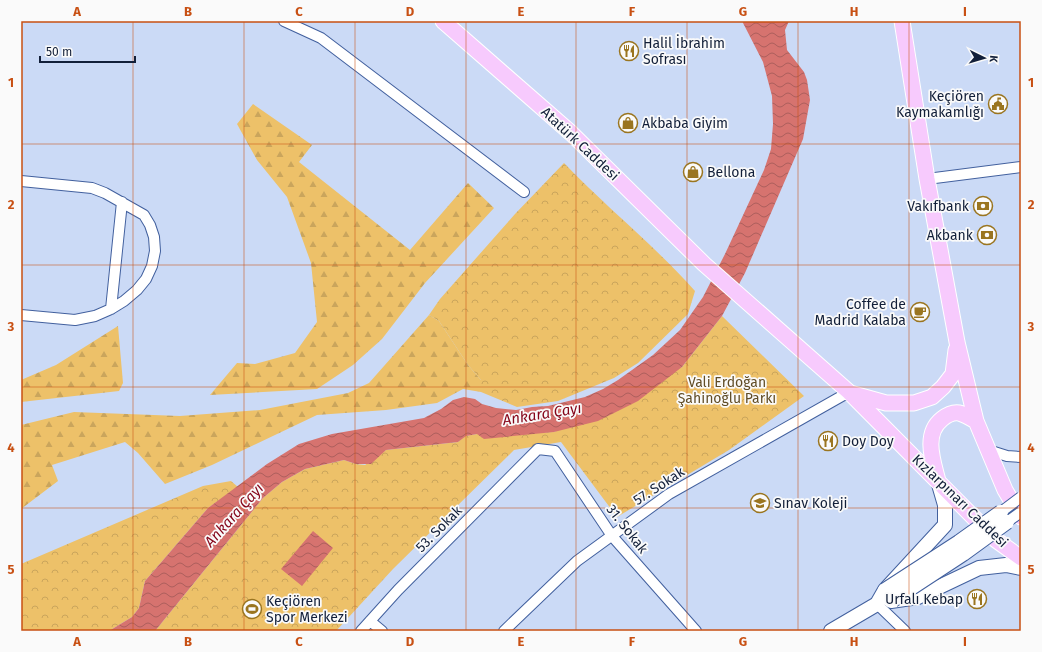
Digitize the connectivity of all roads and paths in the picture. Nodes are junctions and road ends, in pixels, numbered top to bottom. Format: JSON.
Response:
{"nodes":[{"id":1,"x":284,"y":21,"type":"edge"},
{"id":2,"x":443,"y":21,"type":"edge"},
{"id":3,"x":902,"y":21,"type":"edge"},
{"id":4,"x":1021,"y":167,"type":"edge"},
{"id":5,"x":927,"y":180,"type":"junction"},
{"id":6,"x":21,"y":181,"type":"edge"},
{"id":7,"x":524,"y":192,"type":"dead end"},
{"id":8,"x":122,"y":202,"type":"junction"},
{"id":9,"x":739,"y":295,"type":"joint"},
{"id":10,"x":111,"y":309,"type":"junction"},
{"id":11,"x":21,"y":315,"type":"edge"},
{"id":12,"x":957,"y":342,"type":"junction"},
{"id":13,"x":849,"y":392,"type":"junction"},
{"id":14,"x":976,"y":421,"type":"junction"},
{"id":15,"x":538,"y":450,"type":"joint"},
{"id":16,"x":988,"y":450,"type":"junction"},
{"id":17,"x":1021,"y":457,"type":"edge"},
{"id":18,"x":938,"y":481,"type":"junction"},
{"id":19,"x":1021,"y":497,"type":"edge"},
{"id":20,"x":1021,"y":512,"type":"edge"},
{"id":21,"x":1010,"y":517,"type":"edge"},
{"id":22,"x":612,"y":536,"type":"junction"},
{"id":23,"x":1021,"y":558,"type":"edge"},
{"id":24,"x":1021,"y":568,"type":"edge"},
{"id":25,"x":889,"y":595,"type":"junction"},
{"id":26,"x":877,"y":604,"type":"junction"},
{"id":27,"x":370,"y":621,"type":"junction"},
{"id":28,"x":361,"y":631,"type":"edge"},
{"id":29,"x":382,"y":631,"type":"edge"},
{"id":30,"x":504,"y":631,"type":"edge"},
{"id":31,"x":696,"y":631,"type":"edge"},
{"id":32,"x":831,"y":631,"type":"edge"},
{"id":33,"x":905,"y":631,"type":"edge"}],
"edges":[{"from":1,"to":7,"type":"street"},
{"from":2,"to":9,"type":"main road","name":"Atatürk Caddesi"},
{"from":3,"to":5,"type":"main road"},
{"from":4,"to":5,"type":"street"},
{"from":5,"to":12,"type":"main road"},
{"from":6,"to":8,"type":"street"},
{"from":8,"to":10,"type":"street"},
{"from":8,"to":10,"type":"street"},
{"from":9,"to":13,"type":"main road","name":"Kızlarpınarı Caddesi"},
{"from":10,"to":11,"type":"street"},
{"from":12,"to":13,"type":"main road"},
{"from":12,"to":14,"type":"main road"},
{"from":13,"to":18,"type":"main road","name":"Kızlarpınarı Caddesi"},
{"from":13,"to":22,"type":"street","name":"57. Sokak"},
{"from":14,"to":16,"type":"main road"},
{"from":14,"to":18,"type":"main road"},
{"from":15,"to":22,"type":"street","name":"31. Sokak"},
{"from":15,"to":27,"type":"street","name":"53. Sokak"},
{"from":16,"to":17,"type":"street"},
{"from":16,"to":21,"type":"main road"},
{"from":18,"to":23,"type":"main road","name":"Kızlarpınarı Caddesi"},
{"from":18,"to":25,"type":"main road"},
{"from":19,"to":21,"type":"street","bridge":true},
{"from":20,"to":21,"type":"street","bridge":true},
{"from":21,"to":25,"type":"main road","bridge":true},
{"from":22,"to":30,"type":"street","name":"57. Sokak"},
{"from":22,"to":31,"type":"street","name":"31. Sokak"},
{"from":24,"to":25,"type":"main road"},
{"from":25,"to":26,"type":"main road"},
{"from":26,"to":32,"type":"main road"},
{"from":26,"to":33,"type":"street"},
{"from":27,"to":28,"type":"street","name":"53. Sokak"},
{"from":27,"to":29,"type":"street"}]}
